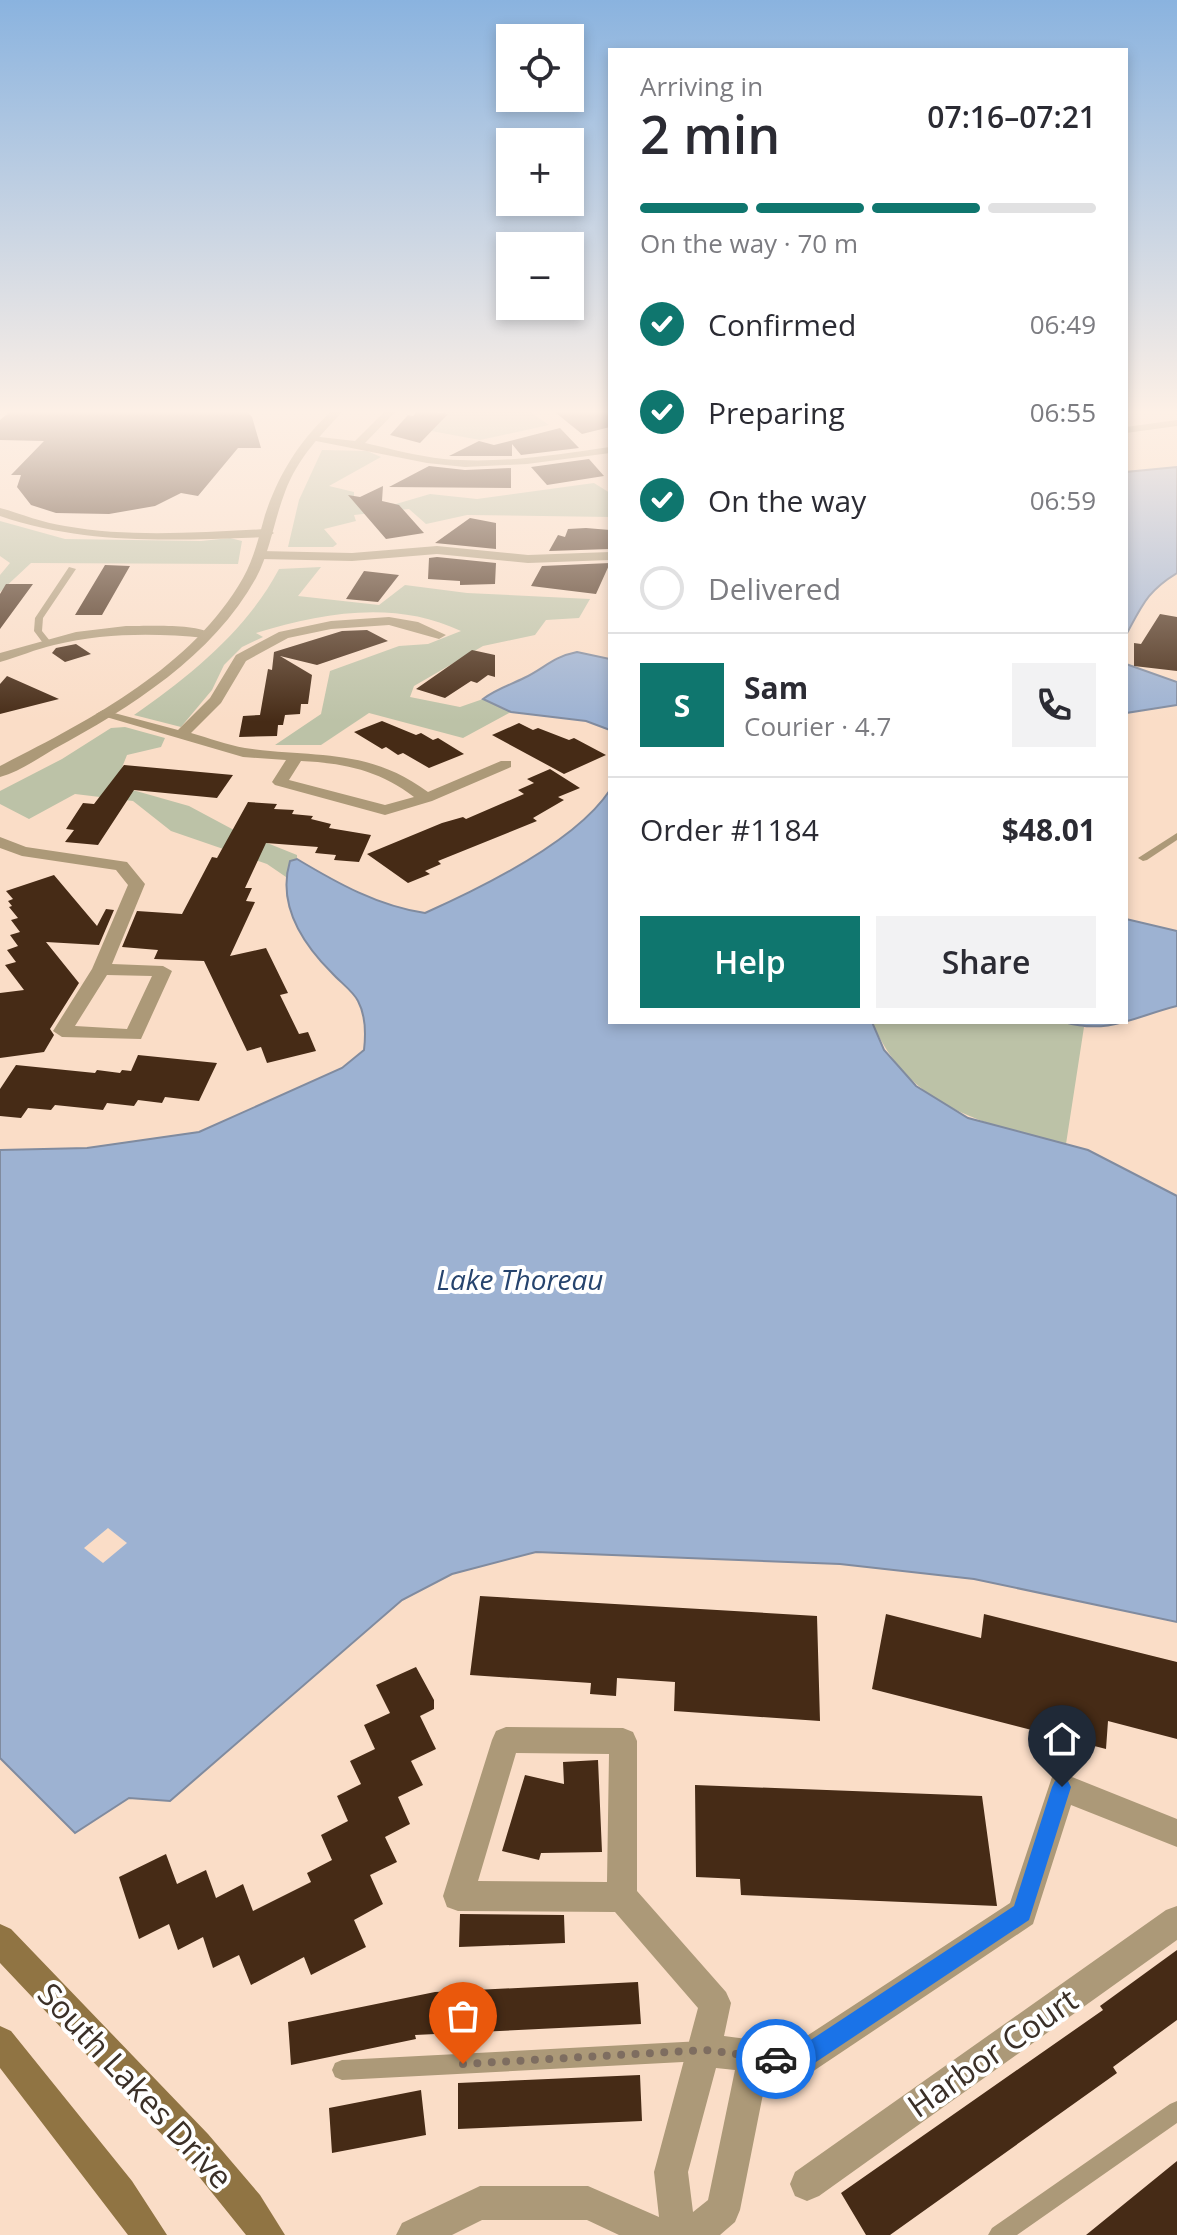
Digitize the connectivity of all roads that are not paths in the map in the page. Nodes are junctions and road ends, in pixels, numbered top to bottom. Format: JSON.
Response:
{"nodes":[{"id":1,"x":4,"y":513,"type":"edge"},
{"id":2,"x":274,"y":513,"type":"edge"},
{"id":3,"x":268,"y":533,"type":"junction"},
{"id":4,"x":261,"y":555,"type":"junction"},
{"id":5,"x":608,"y":556,"type":"edge"},
{"id":6,"x":72,"y":569,"type":"dead end"},
{"id":7,"x":205,"y":634,"type":"junction"},
{"id":8,"x":439,"y":635,"type":"dead end"},
{"id":9,"x":46,"y":641,"type":"junction"},
{"id":10,"x":0,"y":658,"type":"edge"},
{"id":11,"x":103,"y":714,"type":"junction"},
{"id":12,"x":180,"y":736,"type":"junction"},
{"id":13,"x":296,"y":756,"type":"junction"},
{"id":14,"x":506,"y":764,"type":"dead end"},
{"id":15,"x":0,"y":772,"type":"edge"},
{"id":16,"x":426,"y":798,"type":"junction"},
{"id":17,"x":1177,"y":836,"type":"edge"},
{"id":18,"x":0,"y":842,"type":"edge"},
{"id":19,"x":1143,"y":858,"type":"dead end"},
{"id":20,"x":101,"y":969,"type":"junction"},
{"id":21,"x":1177,"y":1833,"type":"edge"},
{"id":22,"x":622,"y":1897,"type":"junction"},
{"id":23,"x":1177,"y":1921,"type":"edge"},
{"id":24,"x":0,"y":1940,"type":"edge"},
{"id":25,"x":0,"y":2042,"type":"edge"},
{"id":26,"x":705,"y":2050,"type":"junction"},
{"id":27,"x":754,"y":2056,"type":"junction"},
{"id":28,"x":342,"y":2070,"type":"dead end"},
{"id":29,"x":1177,"y":2111,"type":"edge"},
{"id":30,"x":807,"y":2184,"type":"dead end"},
{"id":31,"x":149,"y":2235,"type":"edge"},
{"id":32,"x":267,"y":2235,"type":"edge"},
{"id":33,"x":414,"y":2235,"type":"edge"},
{"id":34,"x":659,"y":2235,"type":"edge"},
{"id":35,"x":679,"y":2235,"type":"edge"},
{"id":36,"x":692,"y":2235,"type":"edge"},
{"id":37,"x":999,"y":2235,"type":"edge"}],
"edges":[{"from":1,"to":3,"type":"street"},
{"from":2,"to":3,"type":"street"},
{"from":3,"to":4,"type":"street"},
{"from":4,"to":5,"type":"street"},
{"from":4,"to":7,"type":"street"},
{"from":6,"to":9,"type":"lane"},
{"from":7,"to":9,"type":"street"},
{"from":7,"to":11,"type":"street"},
{"from":8,"to":12,"type":"street"},
{"from":9,"to":10,"type":"street"},
{"from":11,"to":12,"type":"street"},
{"from":11,"to":15,"type":"street"},
{"from":12,"to":13,"type":"street"},
{"from":13,"to":16,"type":"street"},
{"from":13,"to":16,"type":"street"},
{"from":14,"to":16,"type":"street"},
{"from":17,"to":19,"type":"lane"},
{"from":18,"to":20,"type":"street"},
{"from":20,"to":20,"type":"street"},
{"from":21,"to":27,"type":"street"},
{"from":22,"to":22,"type":"street"},
{"from":22,"to":26,"type":"street"},
{"from":23,"to":30,"type":"street","name":"Harbor Court"},
{"from":24,"to":32,"type":"main road","name":"South Lakes Drive"},
{"from":25,"to":31,"type":"main road"},
{"from":26,"to":27,"type":"street"},
{"from":26,"to":28,"type":"lane"},
{"from":26,"to":35,"type":"street"},
{"from":27,"to":36,"type":"street"},
{"from":29,"to":37,"type":"lane"},
{"from":33,"to":34,"type":"street"}]}
